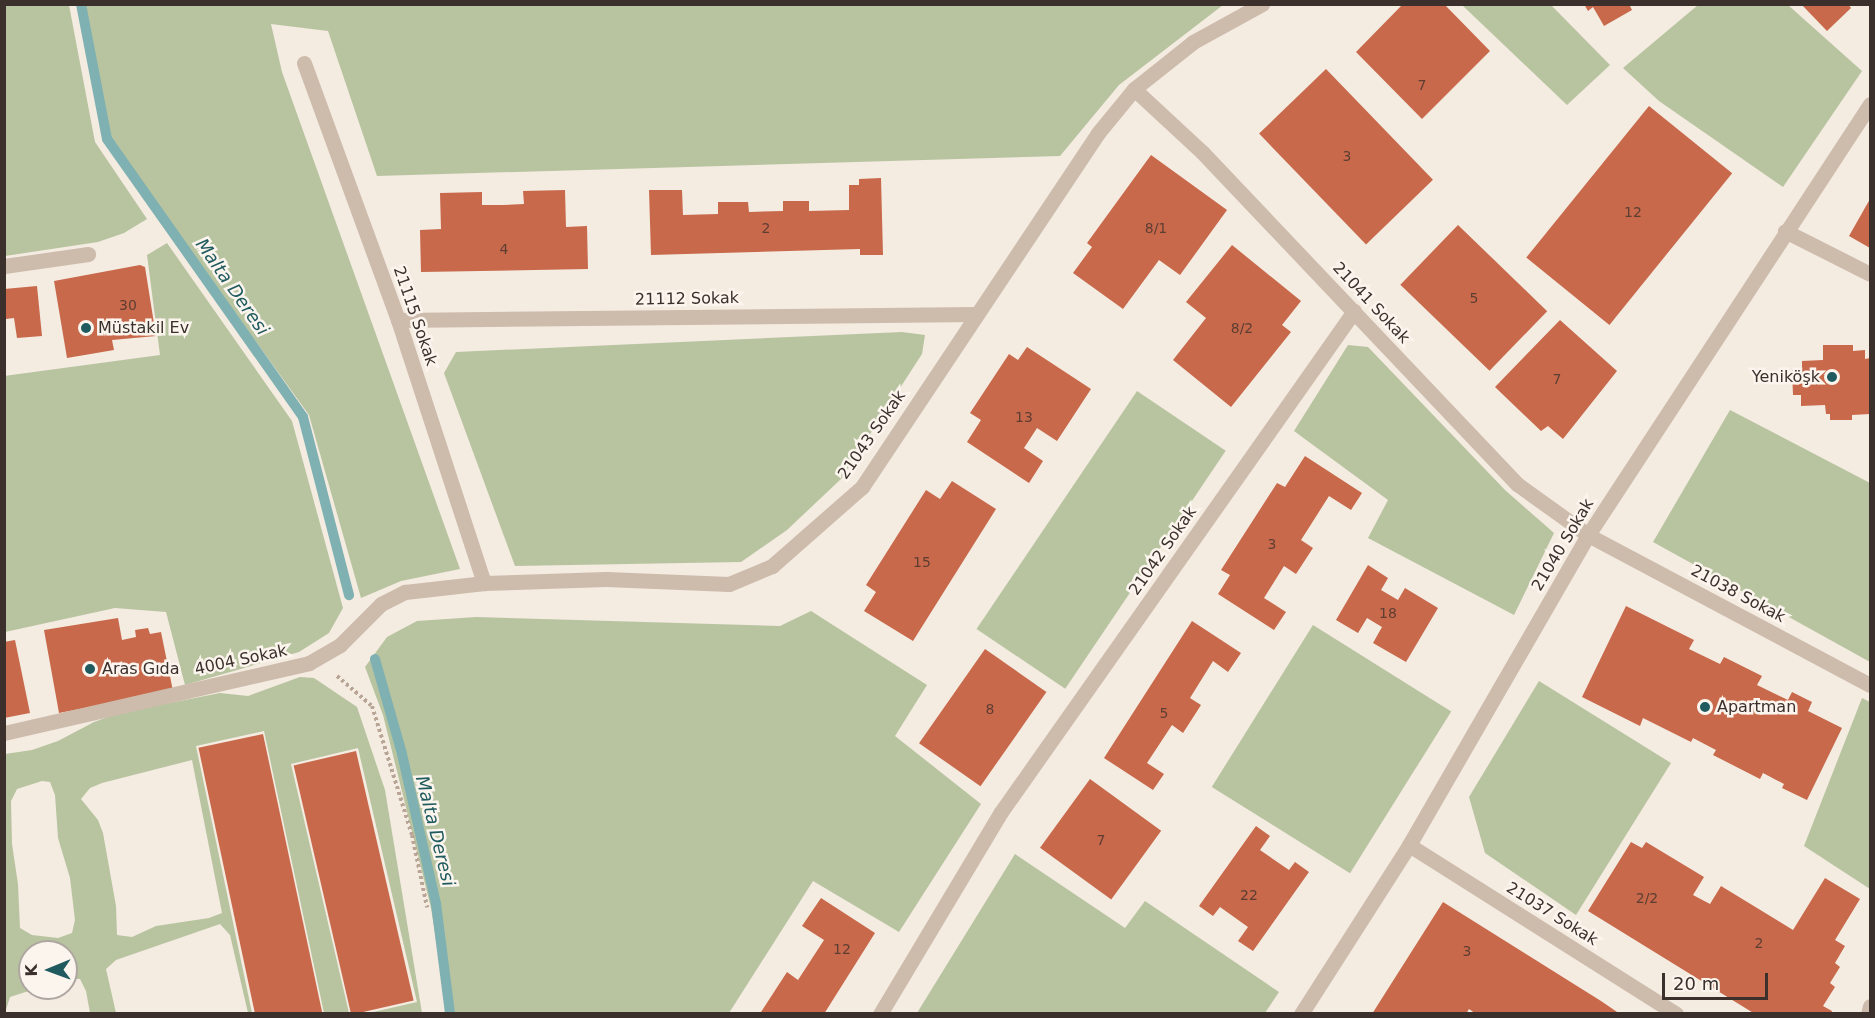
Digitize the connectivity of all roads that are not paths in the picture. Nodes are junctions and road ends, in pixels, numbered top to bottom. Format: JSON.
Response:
{"nodes":[{"id":1,"x":1262,"y":4,"type":"edge"},
{"id":2,"x":304,"y":63,"type":"dead end"},
{"id":3,"x":1134,"y":89,"type":"junction"},
{"id":4,"x":1870,"y":104,"type":"edge"},
{"id":5,"x":1785,"y":231,"type":"junction"},
{"id":6,"x":88,"y":254,"type":"dead end"},
{"id":7,"x":4,"y":266,"type":"edge"},
{"id":8,"x":1870,"y":274,"type":"edge"},
{"id":9,"x":1354,"y":311,"type":"junction"},
{"id":10,"x":977,"y":314,"type":"junction"},
{"id":11,"x":398,"y":320,"type":"junction"},
{"id":12,"x":1588,"y":535,"type":"junction"},
{"id":13,"x":484,"y":583,"type":"junction"},
{"id":14,"x":340,"y":645,"type":"joint"},
{"id":15,"x":1870,"y":685,"type":"edge"},
{"id":16,"x":4,"y":733,"type":"edge"},
{"id":17,"x":1409,"y":845,"type":"junction"},
{"id":18,"x":1870,"y":1006,"type":"edge"},
{"id":19,"x":880,"y":1014,"type":"edge"},
{"id":20,"x":1301,"y":1014,"type":"edge"},
{"id":21,"x":1676,"y":1014,"type":"edge"},
{"id":22,"x":1868,"y":1014,"type":"edge"}],
"edges":[{"from":1,"to":3,"type":"street","name":"21043 Sokak"},
{"from":2,"to":11,"type":"street","name":"21115 Sokak"},
{"from":3,"to":9,"type":"street","name":"21041 Sokak"},
{"from":3,"to":10,"type":"street","name":"21043 Sokak"},
{"from":4,"to":5,"type":"street","name":"21040 Sokak"},
{"from":5,"to":8,"type":"street"},
{"from":5,"to":12,"type":"street","name":"21040 Sokak"},
{"from":6,"to":7,"type":"street"},
{"from":9,"to":12,"type":"street","name":"21041 Sokak"},
{"from":9,"to":19,"type":"street","name":"21042 Sokak"},
{"from":10,"to":11,"type":"street","name":"21112 Sokak"},
{"from":10,"to":13,"type":"street","name":"21043 Sokak"},
{"from":11,"to":13,"type":"street","name":"21115 Sokak"},
{"from":12,"to":15,"type":"street","name":"21038 Sokak"},
{"from":12,"to":17,"type":"street","name":"21040 Sokak"},
{"from":13,"to":14,"type":"street","name":"21043 Sokak"},
{"from":14,"to":16,"type":"street","name":"4004 Sokak"},
{"from":17,"to":20,"type":"street","name":"21040 Sokak"},
{"from":17,"to":21,"type":"street","name":"21037 Sokak"},
{"from":18,"to":22,"type":"street"}]}
